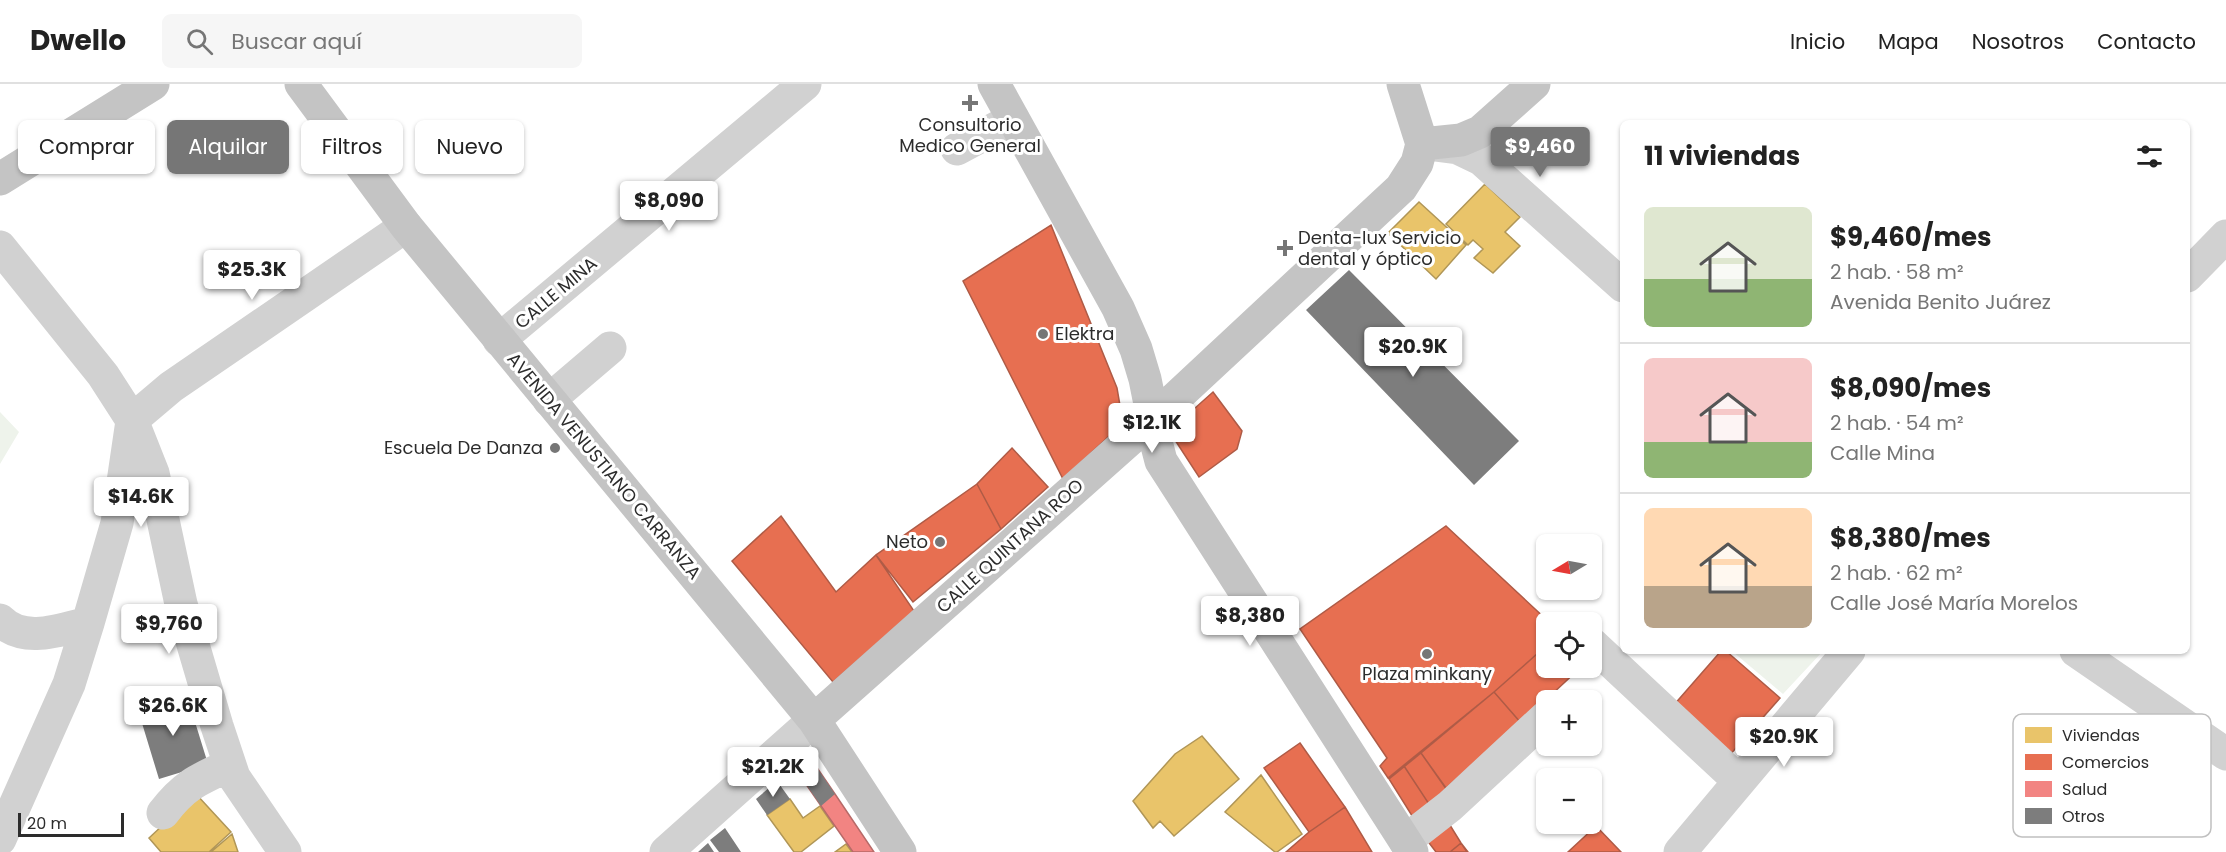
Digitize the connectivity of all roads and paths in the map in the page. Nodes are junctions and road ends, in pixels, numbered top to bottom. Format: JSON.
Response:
{"nodes":[{"id":1,"x":153,"y":84,"type":"edge"},
{"id":2,"x":302,"y":84,"type":"edge"},
{"id":3,"x":805,"y":84,"type":"edge"},
{"id":4,"x":994,"y":84,"type":"edge"},
{"id":5,"x":1402,"y":84,"type":"edge"},
{"id":6,"x":1534,"y":84,"type":"edge"},
{"id":7,"x":1013,"y":119,"type":"junction"},
{"id":8,"x":1422,"y":144,"type":"junction"},
{"id":9,"x":957,"y":149,"type":"dead end"},
{"id":10,"x":0,"y":179,"type":"edge"},
{"id":11,"x":406,"y":226,"type":"junction"},
{"id":12,"x":2226,"y":236,"type":"edge"},
{"id":13,"x":0,"y":247,"type":"edge"},
{"id":14,"x":2190,"y":273,"type":"edge"},
{"id":15,"x":1620,"y":283,"type":"edge"},
{"id":16,"x":500,"y":340,"type":"junction"},
{"id":17,"x":610,"y":348,"type":"dead end"},
{"id":18,"x":549,"y":400,"type":"junction"},
{"id":19,"x":1153,"y":419,"type":"junction"},
{"id":20,"x":132,"y":420,"type":"junction"},
{"id":21,"x":0,"y":620,"type":"edge"},
{"id":22,"x":88,"y":623,"type":"junction"},
{"id":23,"x":1602,"y":654,"type":"edge"},
{"id":24,"x":1846,"y":654,"type":"edge"},
{"id":25,"x":2080,"y":654,"type":"edge"},
{"id":26,"x":1628,"y":701,"type":"dead end"},
{"id":27,"x":2168,"y":714,"type":"edge"},
{"id":28,"x":814,"y":720,"type":"junction"},
{"id":29,"x":1536,"y":726,"type":"edge"},
{"id":30,"x":2211,"y":744,"type":"edge"},
{"id":31,"x":2226,"y":754,"type":"edge"},
{"id":32,"x":230,"y":765,"type":"junction"},
{"id":33,"x":1734,"y":788,"type":"junction"},
{"id":34,"x":163,"y":813,"type":"dead end"},
{"id":35,"x":0,"y":839,"type":"edge"},
{"id":36,"x":1408,"y":847,"type":"edge"},
{"id":37,"x":285,"y":852,"type":"edge"},
{"id":38,"x":666,"y":852,"type":"edge"},
{"id":39,"x":900,"y":852,"type":"edge"},
{"id":40,"x":1680,"y":852,"type":"edge"}],
"edges":[{"from":1,"to":10,"type":"main road"},
{"from":2,"to":11,"type":"main road","name":"AVENIDA VENUSTIANO CARRANZA"},
{"from":3,"to":16,"type":"street","name":"CALLE MINA"},
{"from":4,"to":7,"type":"main road"},
{"from":5,"to":8,"type":"main road"},
{"from":6,"to":8,"type":"main road"},
{"from":7,"to":9,"type":"street"},
{"from":7,"to":19,"type":"main road"},
{"from":8,"to":15,"type":"street"},
{"from":8,"to":19,"type":"main road","name":"CALLE QUINTANA ROO"},
{"from":11,"to":16,"type":"main road","name":"AVENIDA VENUSTIANO CARRANZA"},
{"from":11,"to":20,"type":"street"},
{"from":12,"to":14,"type":"street"},
{"from":13,"to":20,"type":"street"},
{"from":16,"to":18,"type":"main road","name":"AVENIDA VENUSTIANO CARRANZA"},
{"from":17,"to":18,"type":"street"},
{"from":18,"to":28,"type":"main road","name":"AVENIDA VENUSTIANO CARRANZA"},
{"from":19,"to":28,"type":"main road","name":"CALLE QUINTANA ROO"},
{"from":19,"to":36,"type":"main road"},
{"from":20,"to":22,"type":"street"},
{"from":20,"to":32,"type":"street"},
{"from":21,"to":22,"type":"street"},
{"from":22,"to":35,"type":"street"},
{"from":23,"to":33,"type":"street"},
{"from":24,"to":33,"type":"street"},
{"from":25,"to":27,"type":"street"},
{"from":26,"to":33,"type":"street"},
{"from":28,"to":38,"type":"street","name":"CALLE QUINTANA ROO"},
{"from":28,"to":39,"type":"main road","name":"AVENIDA VENUSTIANO CARRANZA"},
{"from":29,"to":36,"type":"street"},
{"from":30,"to":31,"type":"street"},
{"from":32,"to":34,"type":"street"},
{"from":32,"to":37,"type":"street"},
{"from":33,"to":40,"type":"street"}]}
